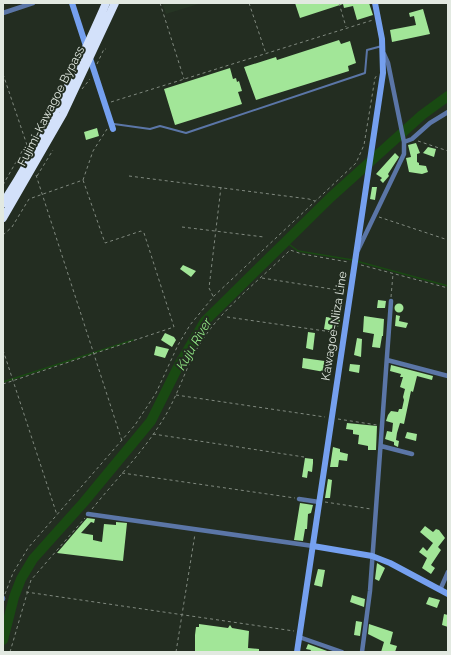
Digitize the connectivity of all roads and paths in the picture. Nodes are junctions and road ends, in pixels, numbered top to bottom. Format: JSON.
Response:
{"nodes":[{"id":1,"x":33,"y":3,"type":"edge"},
{"id":2,"x":72,"y":3,"type":"edge"},
{"id":3,"x":106,"y":3,"type":"edge"},
{"id":4,"x":115,"y":3,"type":"edge"},
{"id":5,"x":160,"y":3,"type":"edge"},
{"id":6,"x":249,"y":3,"type":"edge"},
{"id":7,"x":338,"y":3,"type":"edge"},
{"id":8,"x":375,"y":3,"type":"edge"},
{"id":9,"x":3,"y":13,"type":"edge"},
{"id":10,"x":378,"y":19,"type":"junction"},
{"id":11,"x":347,"y":28,"type":"junction"},
{"id":12,"x":383,"y":45,"type":"junction"},
{"id":13,"x":86,"y":47,"type":"junction"},
{"id":14,"x":106,"y":50,"type":"dead end"},
{"id":15,"x":266,"y":54,"type":"junction"},
{"id":16,"x":384,"y":54,"type":"junction"},
{"id":17,"x":90,"y":57,"type":"junction"},
{"id":18,"x":93,"y":69,"type":"junction"},
{"id":19,"x":383,"y":73,"type":"junction"},
{"id":20,"x":3,"y":74,"type":"edge"},
{"id":21,"x":184,"y":79,"type":"junction"},
{"id":22,"x":105,"y":105,"type":"junction"},
{"id":23,"x":448,"y":112,"type":"edge"},
{"id":24,"x":112,"y":127,"type":"junction"},
{"id":25,"x":412,"y":139,"type":"junction"},
{"id":26,"x":404,"y":142,"type":"junction"},
{"id":27,"x":26,"y":145,"type":"junction"},
{"id":28,"x":52,"y":150,"type":"dead end"},
{"id":29,"x":448,"y":151,"type":"edge"},
{"id":30,"x":33,"y":152,"type":"junction"},
{"id":31,"x":34,"y":174,"type":"junction"},
{"id":32,"x":129,"y":176,"type":"dead end"},
{"id":33,"x":84,"y":180,"type":"junction"},
{"id":34,"x":3,"y":185,"type":"edge"},
{"id":35,"x":221,"y":187,"type":"junction"},
{"id":36,"x":42,"y":195,"type":"junction"},
{"id":37,"x":316,"y":201,"type":"junction"},
{"id":38,"x":3,"y":203,"type":"edge"},
{"id":39,"x":375,"y":215,"type":"junction"},
{"id":40,"x":3,"y":218,"type":"edge"},
{"id":41,"x":182,"y":227,"type":"dead end"},
{"id":42,"x":216,"y":231,"type":"junction"},
{"id":43,"x":3,"y":235,"type":"edge"},
{"id":44,"x":264,"y":237,"type":"dead end"},
{"id":45,"x":448,"y":240,"type":"edge"},
{"id":46,"x":356,"y":255,"type":"junction"},
{"id":47,"x":354,"y":263,"type":"junction"},
{"id":48,"x":393,"y":273,"type":"junction"},
{"id":49,"x":262,"y":278,"type":"junction"},
{"id":50,"x":448,"y":288,"type":"edge"},
{"id":51,"x":350,"y":292,"type":"junction"},
{"id":52,"x":214,"y":296,"type":"junction"},
{"id":53,"x":391,"y":301,"type":"joint"},
{"id":54,"x":227,"y":317,"type":"dead end"},
{"id":55,"x":344,"y":334,"type":"junction"},
{"id":56,"x":3,"y":350,"type":"edge"},
{"id":57,"x":94,"y":354,"type":"junction"},
{"id":58,"x":387,"y":360,"type":"junction"},
{"id":59,"x":448,"y":376,"type":"edge"},
{"id":60,"x":13,"y":380,"type":"junction"},
{"id":61,"x":3,"y":384,"type":"edge"},
{"id":62,"x":176,"y":395,"type":"junction"},
{"id":63,"x":331,"y":418,"type":"junction"},
{"id":64,"x":382,"y":426,"type":"junction"},
{"id":65,"x":153,"y":434,"type":"junction"},
{"id":66,"x":122,"y":441,"type":"junction"},
{"id":67,"x":381,"y":446,"type":"junction"},
{"id":68,"x":412,"y":454,"type":"dead end"},
{"id":69,"x":304,"y":458,"type":"dead end"},
{"id":70,"x":122,"y":473,"type":"junction"},
{"id":71,"x":299,"y":498,"type":"joint"},
{"id":72,"x":319,"y":502,"type":"junction"},
{"id":73,"x":376,"y":510,"type":"junction"},
{"id":74,"x":88,"y":514,"type":"junction"},
{"id":75,"x":57,"y":515,"type":"junction"},
{"id":76,"x":196,"y":529,"type":"junction"},
{"id":77,"x":313,"y":546,"type":"junction"},
{"id":78,"x":372,"y":556,"type":"junction"},
{"id":79,"x":448,"y":572,"type":"edge"},
{"id":80,"x":440,"y":590,"type":"junction"},
{"id":81,"x":26,"y":592,"type":"junction"},
{"id":82,"x":448,"y":594,"type":"edge"},
{"id":83,"x":3,"y":599,"type":"edge"},
{"id":84,"x":182,"y":615,"type":"junction"},
{"id":85,"x":300,"y":635,"type":"junction"},
{"id":86,"x":10,"y":652,"type":"edge"},
{"id":87,"x":176,"y":652,"type":"edge"},
{"id":88,"x":297,"y":652,"type":"edge"},
{"id":89,"x":342,"y":652,"type":"edge"},
{"id":90,"x":362,"y":652,"type":"edge"}],
"edges":[{"from":1,"to":9,"type":"street"},
{"from":2,"to":13,"type":"main road"},
{"from":3,"to":13,"type":"highway","name":"Fujimi-Kawagoe Bypass"},
{"from":4,"to":17,"type":"highway","name":"Fujimi-Kawagoe Bypass"},
{"from":5,"to":21,"type":"path"},
{"from":6,"to":15,"type":"path"},
{"from":7,"to":11,"type":"path"},
{"from":8,"to":10,"type":"main road","name":"Kawagoe-Niiza Line"},
{"from":10,"to":11,"type":"path"},
{"from":10,"to":12,"type":"main road","name":"Kawagoe-Niiza Line"},
{"from":11,"to":15,"type":"path"},
{"from":12,"to":16,"type":"main road","name":"Kawagoe-Niiza Line"},
{"from":12,"to":24,"type":"lane"},
{"from":13,"to":17,"type":"main road"},
{"from":13,"to":30,"type":"highway","name":"Fujimi-Kawagoe Bypass"},
{"from":14,"to":18,"type":"path"},
{"from":15,"to":21,"type":"path"},
{"from":16,"to":19,"type":"main road","name":"Kawagoe-Niiza Line"},
{"from":16,"to":26,"type":"street"},
{"from":17,"to":18,"type":"main road"},
{"from":17,"to":31,"type":"highway","name":"Fujimi-Kawagoe Bypass"},
{"from":18,"to":22,"type":"main road"},
{"from":19,"to":37,"type":"path"},
{"from":19,"to":46,"type":"main road","name":"Kawagoe-Niiza Line"},
{"from":20,"to":27,"type":"path"},
{"from":21,"to":22,"type":"path"},
{"from":22,"to":24,"type":"main road"},
{"from":23,"to":25,"type":"street"},
{"from":24,"to":33,"type":"path"},
{"from":25,"to":26,"type":"street"},
{"from":25,"to":29,"type":"path"},
{"from":26,"to":39,"type":"street"},
{"from":27,"to":30,"type":"path"},
{"from":27,"to":34,"type":"path"},
{"from":28,"to":31,"type":"path"},
{"from":30,"to":38,"type":"highway","name":"Fujimi-Kawagoe Bypass"},
{"from":31,"to":36,"type":"path"},
{"from":31,"to":40,"type":"highway","name":"Fujimi-Kawagoe Bypass"},
{"from":32,"to":35,"type":"path"},
{"from":33,"to":36,"type":"path"},
{"from":33,"to":57,"type":"path"},
{"from":35,"to":37,"type":"path"},
{"from":35,"to":42,"type":"path"},
{"from":36,"to":43,"type":"path"},
{"from":36,"to":57,"type":"path"},
{"from":37,"to":52,"type":"path"},
{"from":39,"to":45,"type":"path"},
{"from":39,"to":46,"type":"street"},
{"from":41,"to":42,"type":"path"},
{"from":42,"to":44,"type":"path"},
{"from":42,"to":52,"type":"path"},
{"from":46,"to":47,"type":"main road","name":"Kawagoe-Niiza Line"},
{"from":47,"to":48,"type":"path"},
{"from":47,"to":49,"type":"path"},
{"from":47,"to":51,"type":"main road","name":"Kawagoe-Niiza Line"},
{"from":48,"to":50,"type":"path"},
{"from":48,"to":53,"type":"path"},
{"from":49,"to":51,"type":"path"},
{"from":49,"to":62,"type":"path"},
{"from":51,"to":55,"type":"main road","name":"Kawagoe-Niiza Line"},
{"from":52,"to":66,"type":"path"},
{"from":53,"to":58,"type":"street"},
{"from":54,"to":55,"type":"path"},
{"from":55,"to":63,"type":"main road","name":"Kawagoe-Niiza Line"},
{"from":56,"to":60,"type":"path"},
{"from":57,"to":60,"type":"path"},
{"from":57,"to":66,"type":"path"},
{"from":58,"to":59,"type":"street"},
{"from":58,"to":64,"type":"street"},
{"from":60,"to":61,"type":"path"},
{"from":60,"to":75,"type":"path"},
{"from":62,"to":63,"type":"path"},
{"from":62,"to":65,"type":"path"},
{"from":63,"to":64,"type":"path"},
{"from":63,"to":72,"type":"main road","name":"Kawagoe-Niiza Line"},
{"from":64,"to":67,"type":"street"},
{"from":65,"to":69,"type":"path"},
{"from":65,"to":70,"type":"path"},
{"from":66,"to":75,"type":"path"},
{"from":67,"to":68,"type":"street"},
{"from":67,"to":73,"type":"street"},
{"from":70,"to":71,"type":"path"},
{"from":70,"to":74,"type":"path"},
{"from":71,"to":72,"type":"street"},
{"from":72,"to":73,"type":"path"},
{"from":72,"to":77,"type":"main road","name":"Kawagoe-Niiza Line"},
{"from":73,"to":78,"type":"street"},
{"from":74,"to":76,"type":"street"},
{"from":74,"to":81,"type":"path"},
{"from":75,"to":83,"type":"path"},
{"from":76,"to":77,"type":"street"},
{"from":76,"to":84,"type":"path"},
{"from":77,"to":78,"type":"main road"},
{"from":77,"to":85,"type":"main road","name":"Kawagoe-Niiza Line"},
{"from":78,"to":80,"type":"main road"},
{"from":78,"to":90,"type":"street"},
{"from":79,"to":80,"type":"street"},
{"from":80,"to":82,"type":"main road"},
{"from":81,"to":84,"type":"path"},
{"from":81,"to":86,"type":"path"},
{"from":84,"to":85,"type":"path"},
{"from":84,"to":87,"type":"path"},
{"from":85,"to":88,"type":"main road","name":"Kawagoe-Niiza Line"},
{"from":85,"to":89,"type":"street"}]}
